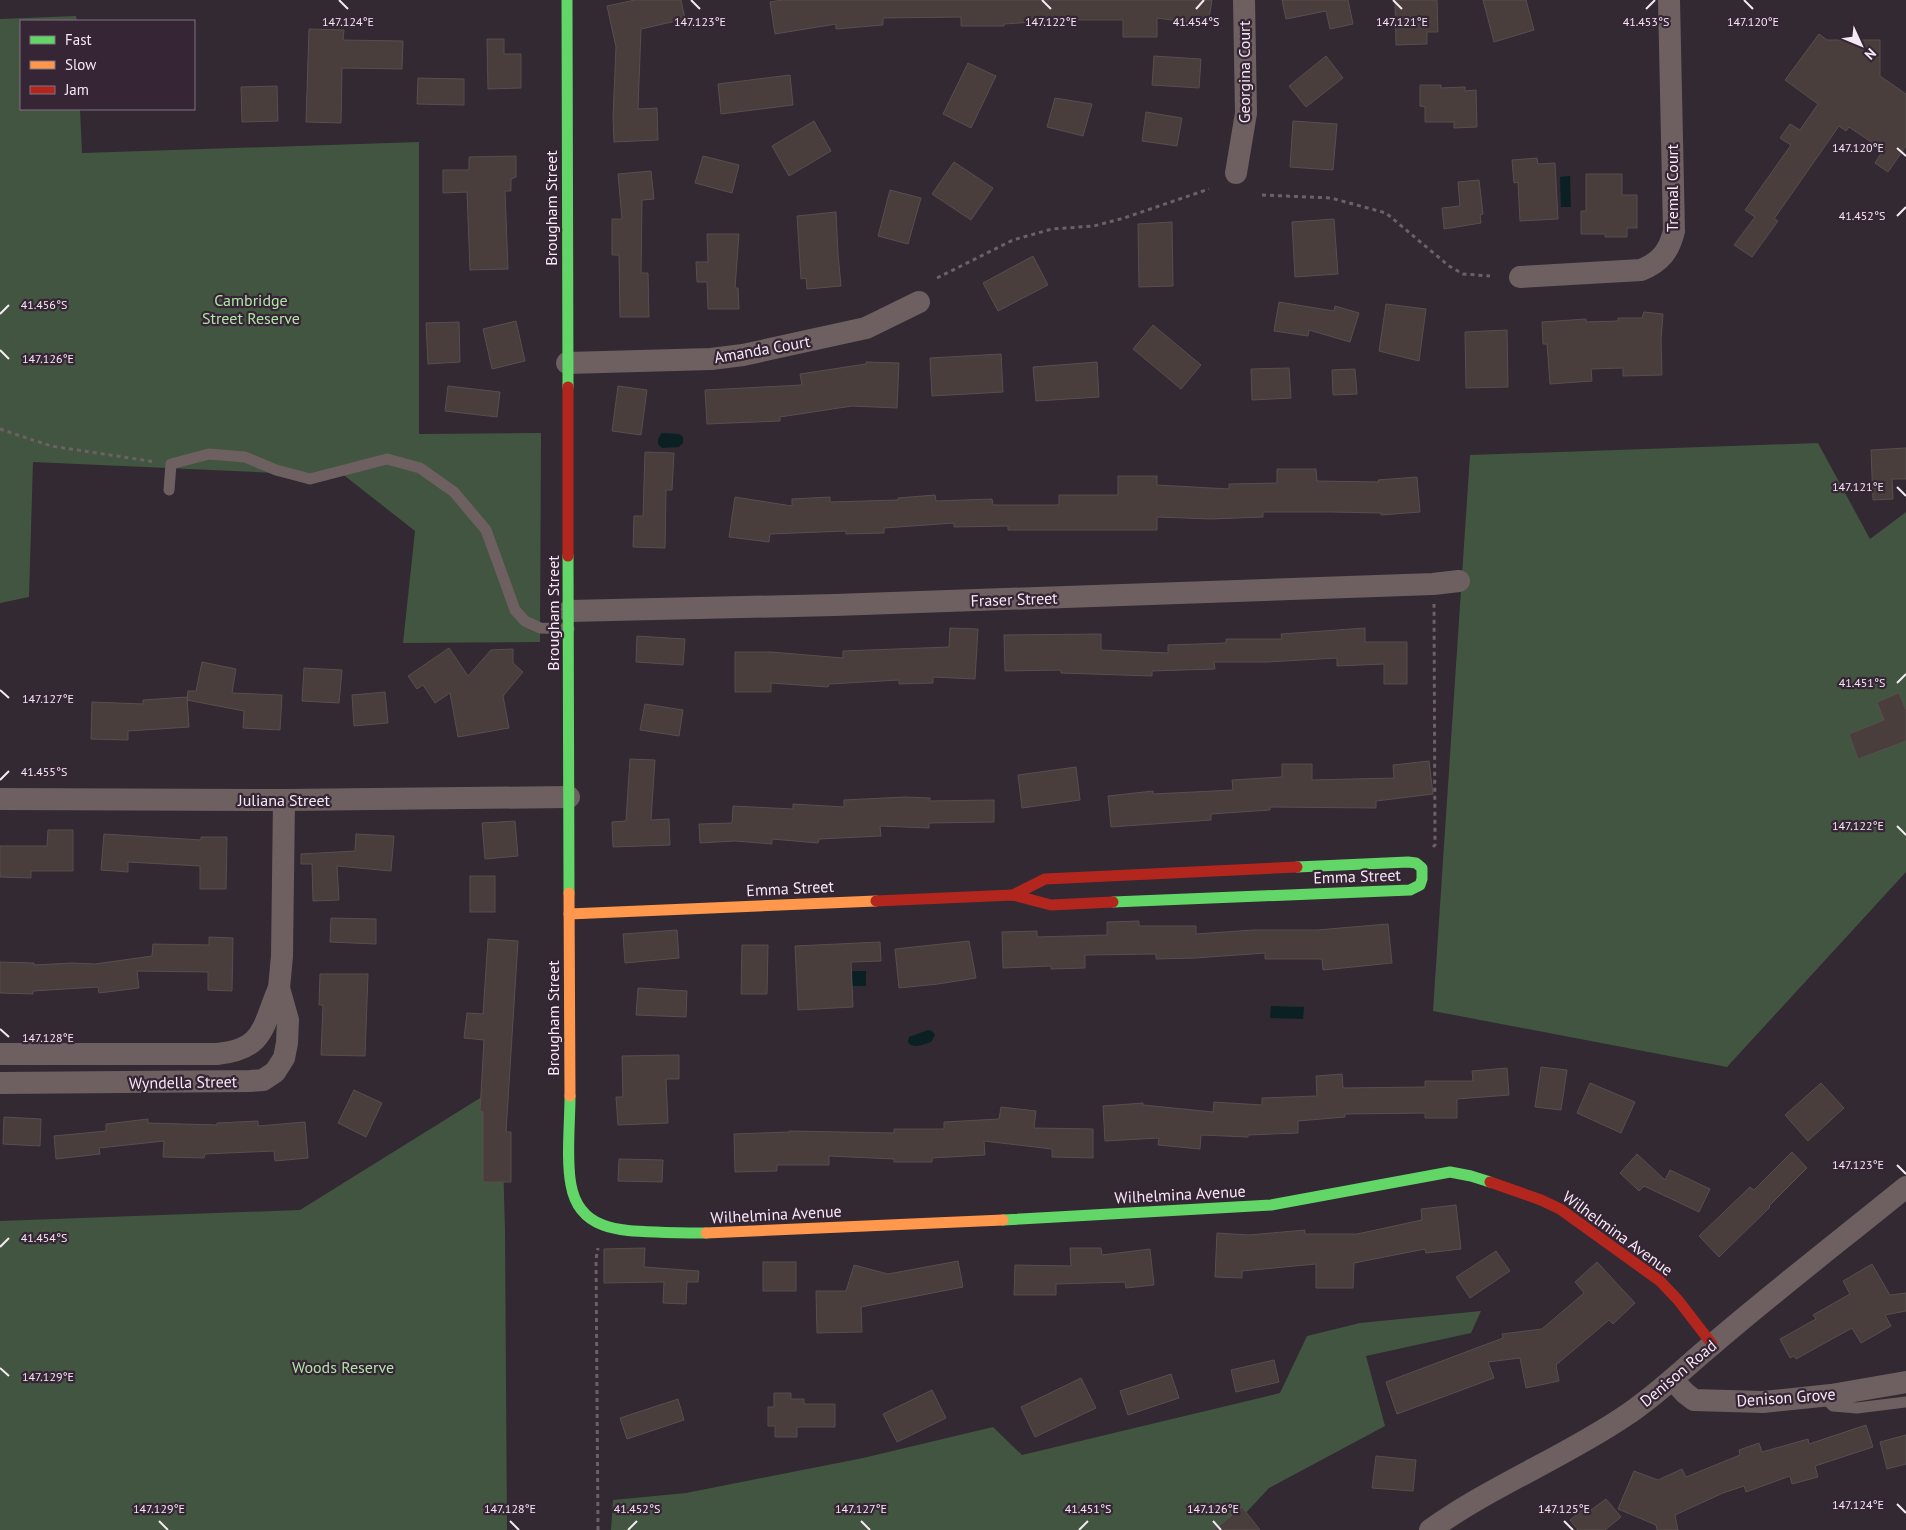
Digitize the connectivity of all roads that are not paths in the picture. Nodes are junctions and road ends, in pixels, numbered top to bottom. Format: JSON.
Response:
{"nodes":[{"id":1,"x":566,"y":0,"type":"edge"},
{"id":2,"x":1244,"y":0,"type":"edge"},
{"id":3,"x":1669,"y":0,"type":"edge"},
{"id":4,"x":1236,"y":173,"type":"dead end"},
{"id":5,"x":1520,"y":278,"type":"dead end"},
{"id":6,"x":919,"y":302,"type":"dead end"},
{"id":7,"x":568,"y":363,"type":"junction"},
{"id":8,"x":168,"y":490,"type":"dead end"},
{"id":9,"x":1459,"y":581,"type":"dead end"},
{"id":10,"x":569,"y":620,"type":"junction"},
{"id":11,"x":569,"y":797,"type":"junction"},
{"id":12,"x":0,"y":799,"type":"edge"},
{"id":13,"x":284,"y":800,"type":"junction"},
{"id":14,"x":1013,"y":895,"type":"junction"},
{"id":15,"x":569,"y":914,"type":"junction"},
{"id":16,"x":279,"y":988,"type":"junction"},
{"id":17,"x":0,"y":1054,"type":"edge"},
{"id":18,"x":0,"y":1083,"type":"edge"},
{"id":19,"x":1906,"y":1187,"type":"edge"},
{"id":20,"x":590,"y":1219,"type":"joint"},
{"id":21,"x":1712,"y":1344,"type":"junction"},
{"id":22,"x":1673,"y":1380,"type":"junction"},
{"id":23,"x":1906,"y":1382,"type":"edge"},
{"id":24,"x":1823,"y":1396,"type":"junction"},
{"id":25,"x":1906,"y":1402,"type":"edge"},
{"id":26,"x":1430,"y":1530,"type":"edge"}],
"edges":[{"from":1,"to":7,"type":"street","name":"Brougham Street"},
{"from":2,"to":4,"type":"street","name":"Georgina Court"},
{"from":3,"to":5,"type":"street","name":"Tremal Court"},
{"from":6,"to":7,"type":"street","name":"Amanda Court"},
{"from":7,"to":10,"type":"street","name":"Brougham Street"},
{"from":8,"to":10,"type":"lane"},
{"from":9,"to":10,"type":"street","name":"Fraser Street"},
{"from":10,"to":11,"type":"street","name":"Brougham Street"},
{"from":11,"to":13,"type":"street","name":"Juliana Street"},
{"from":11,"to":15,"type":"street","name":"Brougham Street"},
{"from":12,"to":13,"type":"street","name":"Juliana Street"},
{"from":13,"to":16,"type":"street","name":"Wyndella Street"},
{"from":14,"to":14,"type":"street","name":"Emma Street"},
{"from":14,"to":15,"type":"street","name":"Emma Street"},
{"from":15,"to":20,"type":"street","name":"Brougham Street"},
{"from":16,"to":17,"type":"street","name":"Wyndella Street"},
{"from":16,"to":18,"type":"street","name":"Wyndella Street"},
{"from":19,"to":21,"type":"street","name":"Denison Road"},
{"from":20,"to":21,"type":"street","name":"Wilhelmina Avenue"},
{"from":21,"to":22,"type":"street","name":"Denison Road"},
{"from":22,"to":24,"type":"street","name":"Denison Grove"},
{"from":22,"to":26,"type":"street","name":"Denison Road"},
{"from":23,"to":24,"type":"street","name":"Denison Grove"},
{"from":24,"to":25,"type":"lane"}]}
